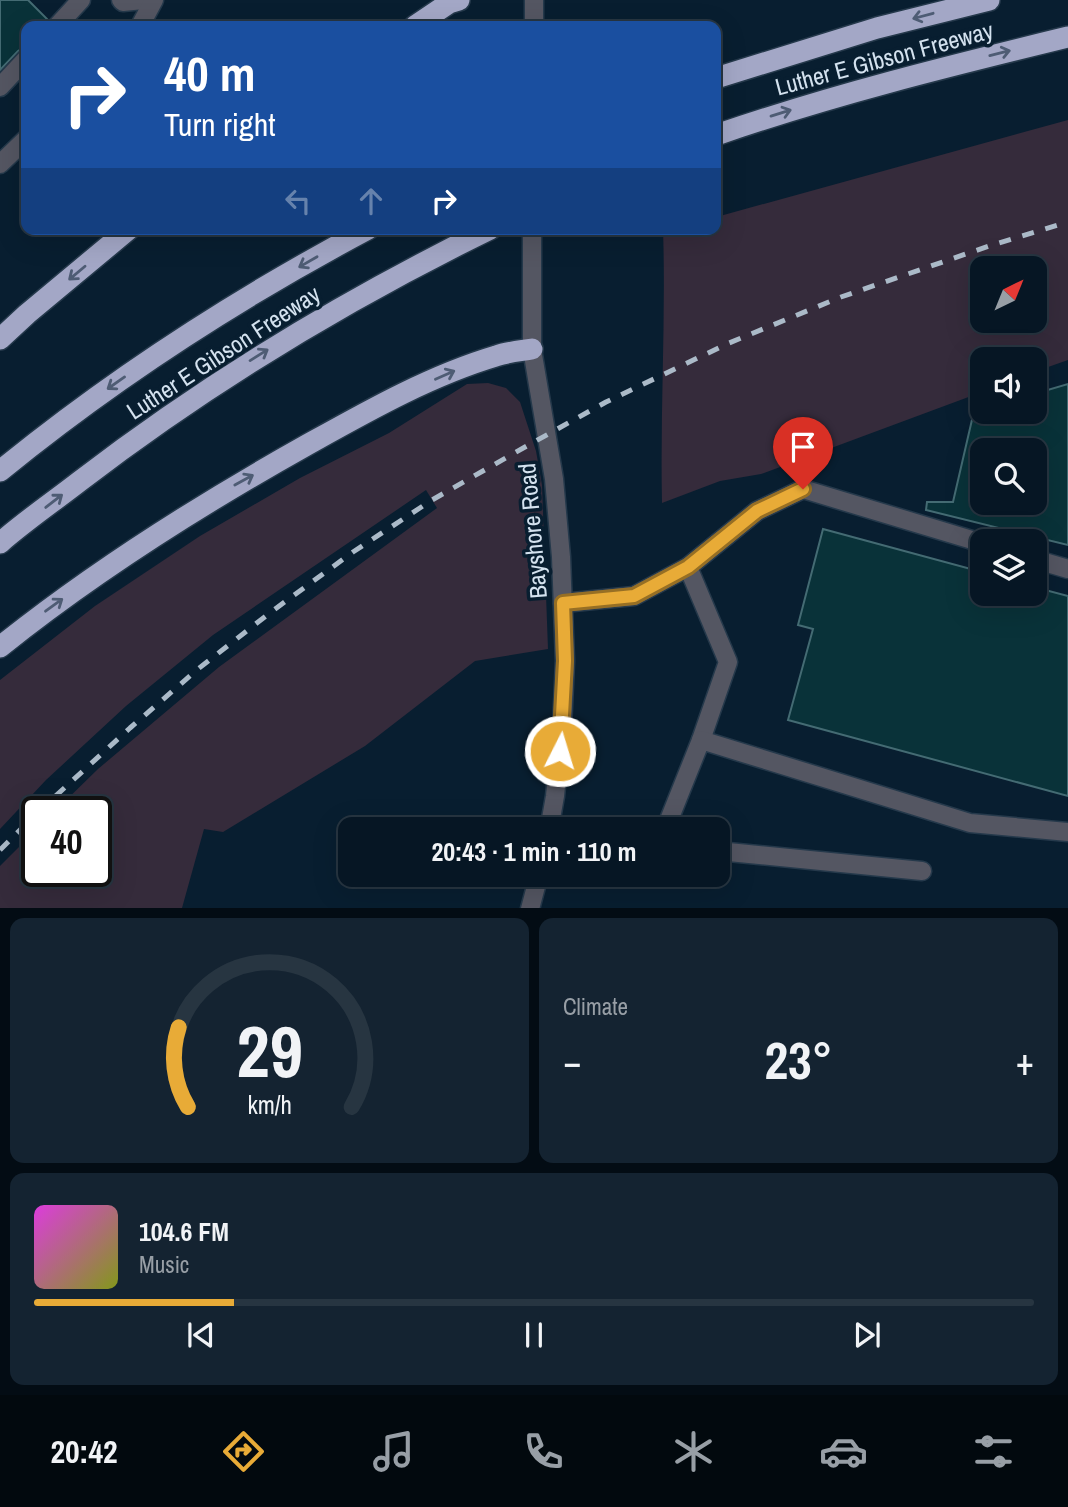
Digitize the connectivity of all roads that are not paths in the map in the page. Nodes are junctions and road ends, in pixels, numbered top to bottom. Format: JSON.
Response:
{"nodes":[{"id":1,"x":81,"y":0,"type":"edge"},
{"id":2,"x":121,"y":0,"type":"edge"},
{"id":3,"x":143,"y":0,"type":"edge"},
{"id":4,"x":154,"y":0,"type":"edge"},
{"id":5,"x":459,"y":0,"type":"edge"},
{"id":6,"x":534,"y":0,"type":"edge"},
{"id":7,"x":989,"y":0,"type":"edge"},
{"id":8,"x":62,"y":21,"type":"edge"},
{"id":9,"x":143,"y":21,"type":"edge"},
{"id":10,"x":422,"y":21,"type":"edge"},
{"id":11,"x":534,"y":21,"type":"edge"},
{"id":12,"x":1068,"y":37,"type":"edge"},
{"id":13,"x":21,"y":64,"type":"edge"},
{"id":14,"x":721,"y":76,"type":"edge"},
{"id":15,"x":0,"y":87,"type":"edge"},
{"id":16,"x":721,"y":133,"type":"edge"},
{"id":17,"x":21,"y":144,"type":"edge"},
{"id":18,"x":0,"y":164,"type":"edge"},
{"id":19,"x":122,"y":235,"type":"edge"},
{"id":20,"x":358,"y":235,"type":"edge"},
{"id":21,"x":478,"y":235,"type":"edge"},
{"id":22,"x":532,"y":235,"type":"edge"},
{"id":23,"x":0,"y":339,"type":"edge"},
{"id":24,"x":532,"y":349,"type":"junction"},
{"id":25,"x":0,"y":471,"type":"edge"},
{"id":26,"x":970,"y":539,"type":"edge"},
{"id":27,"x":0,"y":543,"type":"edge"},
{"id":28,"x":1047,"y":563,"type":"edge"},
{"id":29,"x":688,"y":567,"type":"junction"},
{"id":30,"x":1068,"y":569,"type":"edge"},
{"id":31,"x":563,"y":603,"type":"junction"},
{"id":32,"x":0,"y":647,"type":"edge"},
{"id":33,"x":701,"y":740,"type":"junction"},
{"id":34,"x":551,"y":817,"type":"edge"},
{"id":35,"x":670,"y":817,"type":"edge"},
{"id":36,"x":1068,"y":832,"type":"edge"},
{"id":37,"x":730,"y":852,"type":"edge"},
{"id":38,"x":922,"y":871,"type":"dead end"},
{"id":39,"x":536,"y":887,"type":"edge"},
{"id":40,"x":530,"y":908,"type":"edge"}],
"edges":[{"from":1,"to":8,"type":"street"},
{"from":2,"to":3,"type":"street"},
{"from":4,"to":9,"type":"street"},
{"from":5,"to":10,"type":"highway"},
{"from":6,"to":11,"type":"street"},
{"from":7,"to":14,"type":"highway","name":"Luther E Gibson Freeway","one_way":true},
{"from":16,"to":12,"type":"highway","name":"Luther E Gibson Freeway","one_way":true},
{"from":13,"to":15,"type":"street"},
{"from":17,"to":18,"type":"street"},
{"from":19,"to":23,"type":"highway","one_way":true},
{"from":20,"to":25,"type":"highway","name":"Luther E Gibson Freeway","one_way":true},
{"from":27,"to":21,"type":"highway","name":"Luther E Gibson Freeway","one_way":true},
{"from":22,"to":24,"type":"street","name":"Bayshore Road"},
{"from":24,"to":31,"type":"street","name":"Bayshore Road"},
{"from":32,"to":24,"type":"highway","one_way":true},
{"from":26,"to":29,"type":"street"},
{"from":28,"to":30,"type":"street"},
{"from":29,"to":31,"type":"street"},
{"from":29,"to":33,"type":"street"},
{"from":31,"to":34,"type":"street","name":"Bayshore Road"},
{"from":33,"to":35,"type":"street"},
{"from":33,"to":36,"type":"street"},
{"from":37,"to":38,"type":"street"},
{"from":39,"to":40,"type":"street"}]}
